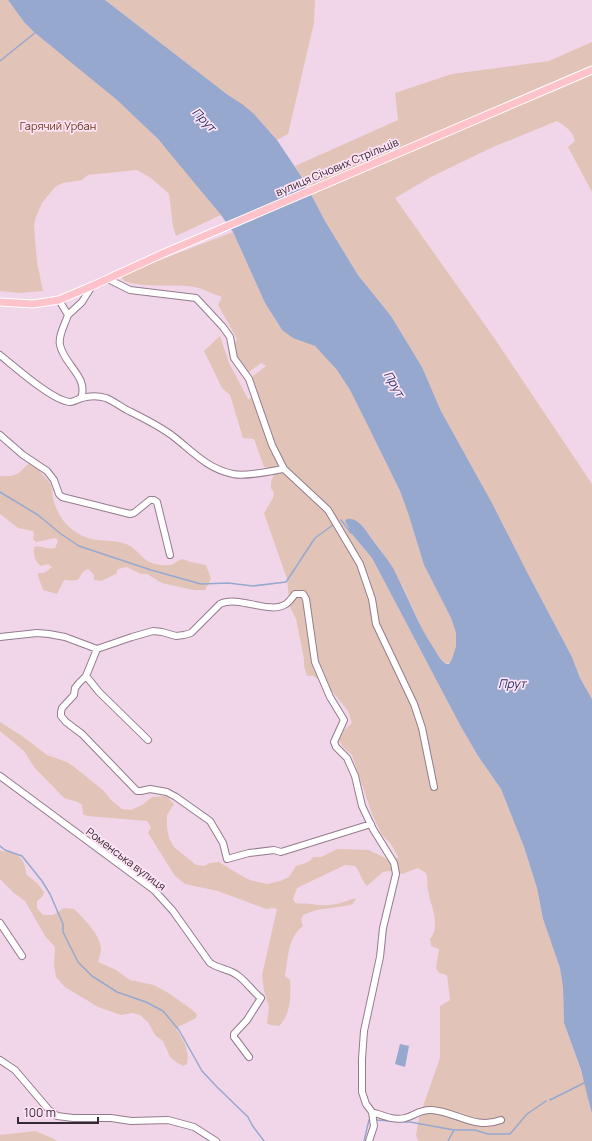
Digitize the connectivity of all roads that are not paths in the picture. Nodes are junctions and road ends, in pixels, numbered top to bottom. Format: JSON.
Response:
{"nodes":[{"id":1,"x":592,"y":70,"type":"edge"},
{"id":2,"x":108,"y":278,"type":"junction"},
{"id":3,"x":92,"y":286,"type":"junction"},
{"id":4,"x":59,"y":300,"type":"junction"},
{"id":5,"x":0,"y":302,"type":"edge"},
{"id":6,"x":68,"y":315,"type":"junction"},
{"id":7,"x":0,"y":356,"type":"edge"},
{"id":8,"x":81,"y":398,"type":"junction"},
{"id":9,"x":0,"y":435,"type":"edge"},
{"id":10,"x":284,"y":469,"type":"junction"},
{"id":11,"x":170,"y":555,"type":"dead end"},
{"id":12,"x":0,"y":637,"type":"edge"},
{"id":13,"x":97,"y":649,"type":"junction"},
{"id":14,"x":86,"y":676,"type":"junction"},
{"id":15,"x":148,"y":740,"type":"dead end"},
{"id":16,"x":0,"y":776,"type":"edge"},
{"id":17,"x":434,"y":787,"type":"dead end"},
{"id":18,"x":371,"y":824,"type":"junction"},
{"id":19,"x":0,"y":923,"type":"edge"},
{"id":20,"x":22,"y":956,"type":"dead end"},
{"id":21,"x":249,"y":1057,"type":"dead end"},
{"id":22,"x":0,"y":1060,"type":"edge"},
{"id":23,"x":372,"y":1114,"type":"junction"},
{"id":24,"x":501,"y":1120,"type":"dead end"},
{"id":25,"x":216,"y":1141,"type":"edge"},
{"id":26,"x":369,"y":1141,"type":"edge"}],
"edges":[{"from":1,"to":2,"type":"main road","name":"вулиця Січових Стрільців"},
{"from":2,"to":3,"type":"main road","name":"вулиця Січових Стрільців"},
{"from":2,"to":10,"type":"street"},
{"from":3,"to":4,"type":"main road","name":"вулиця Січових Стрільців"},
{"from":3,"to":6,"type":"street"},
{"from":4,"to":5,"type":"main road","name":"вулиця Січових Стрільців"},
{"from":4,"to":6,"type":"street"},
{"from":6,"to":8,"type":"street"},
{"from":7,"to":8,"type":"street"},
{"from":8,"to":10,"type":"street"},
{"from":9,"to":11,"type":"street"},
{"from":10,"to":17,"type":"street"},
{"from":12,"to":13,"type":"street"},
{"from":13,"to":14,"type":"street"},
{"from":13,"to":18,"type":"street"},
{"from":14,"to":15,"type":"street"},
{"from":14,"to":18,"type":"street"},
{"from":16,"to":21,"type":"street","name":"Роменська вулиця"},
{"from":18,"to":23,"type":"street"},
{"from":19,"to":20,"type":"street"},
{"from":22,"to":25,"type":"street"},
{"from":23,"to":24,"type":"street"},
{"from":23,"to":26,"type":"street"}]}
